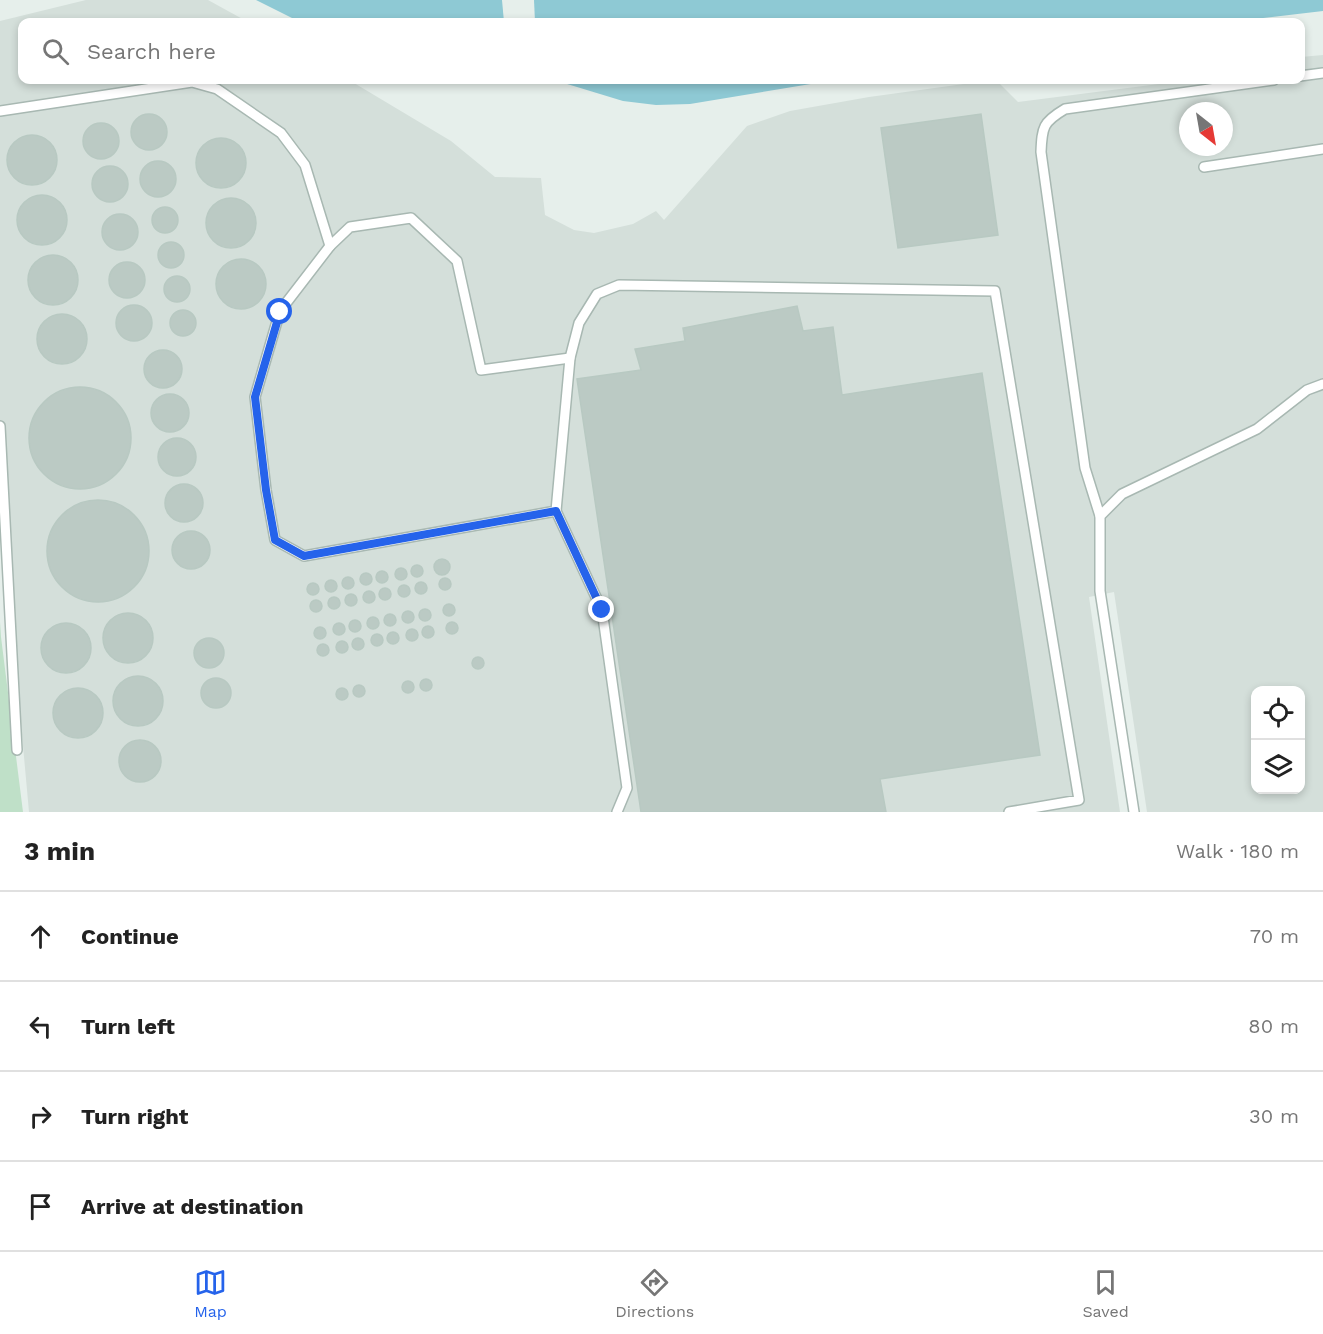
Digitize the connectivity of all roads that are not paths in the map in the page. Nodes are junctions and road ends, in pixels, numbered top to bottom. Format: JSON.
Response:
{"nodes":[{"id":1,"x":1323,"y":73,"type":"edge"},
{"id":2,"x":1305,"y":75,"type":"edge"},
{"id":3,"x":179,"y":84,"type":"edge"},
{"id":4,"x":199,"y":84,"type":"edge"},
{"id":5,"x":1245,"y":84,"type":"edge"},
{"id":6,"x":0,"y":111,"type":"edge"},
{"id":7,"x":1323,"y":149,"type":"edge"},
{"id":8,"x":1204,"y":167,"type":"dead end"},
{"id":9,"x":330,"y":246,"type":"junction"},
{"id":10,"x":570,"y":358,"type":"junction"},
{"id":11,"x":1323,"y":384,"type":"edge"},
{"id":12,"x":0,"y":426,"type":"edge"},
{"id":13,"x":556,"y":511,"type":"junction"},
{"id":14,"x":1100,"y":516,"type":"junction"},
{"id":15,"x":17,"y":750,"type":"dead end"},
{"id":16,"x":617,"y":812,"type":"edge"},
{"id":17,"x":1009,"y":812,"type":"edge"},
{"id":18,"x":1134,"y":812,"type":"edge"}],
"edges":[{"from":1,"to":2,"type":"lane"},
{"from":3,"to":6,"type":"lane"},
{"from":4,"to":9,"type":"lane"},
{"from":5,"to":14,"type":"lane"},
{"from":7,"to":8,"type":"lane"},
{"from":9,"to":10,"type":"lane"},
{"from":9,"to":13,"type":"lane"},
{"from":10,"to":13,"type":"lane"},
{"from":10,"to":17,"type":"lane"},
{"from":11,"to":14,"type":"lane"},
{"from":12,"to":15,"type":"lane"},
{"from":13,"to":16,"type":"lane"},
{"from":14,"to":18,"type":"lane"}]}
